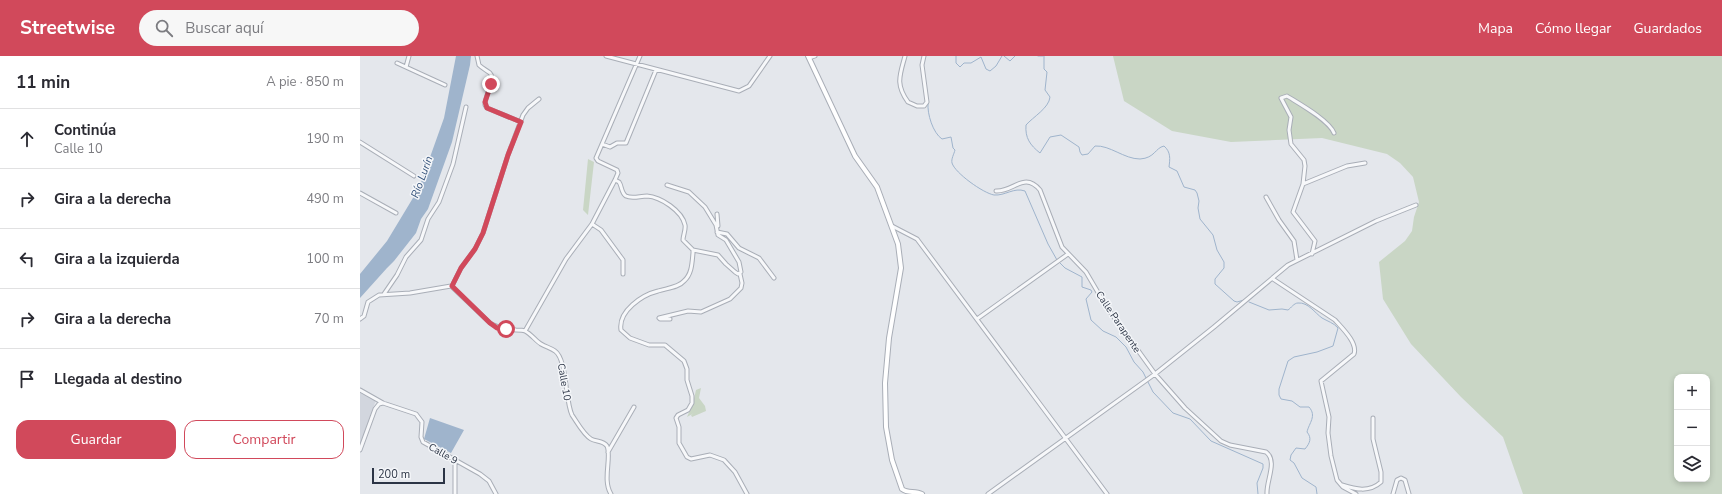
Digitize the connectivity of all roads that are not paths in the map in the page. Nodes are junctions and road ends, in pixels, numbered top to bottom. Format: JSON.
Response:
{"nodes":[{"id":1,"x":409,"y":56,"type":"edge"},
{"id":2,"x":477,"y":56,"type":"edge"},
{"id":3,"x":606,"y":56,"type":"edge"},
{"id":4,"x":640,"y":56,"type":"edge"},
{"id":5,"x":770,"y":56,"type":"edge"},
{"id":6,"x":815,"y":56,"type":"edge"},
{"id":7,"x":905,"y":56,"type":"edge"},
{"id":8,"x":924,"y":56,"type":"edge"},
{"id":9,"x":808,"y":57,"type":"edge"},
{"id":10,"x":397,"y":63,"type":"dead end"},
{"id":11,"x":637,"y":65,"type":"junction"},
{"id":12,"x":406,"y":67,"type":"junction"},
{"id":13,"x":656,"y":70,"type":"junction"},
{"id":14,"x":445,"y":85,"type":"dead end"},
{"id":15,"x":539,"y":99,"type":"dead end"},
{"id":16,"x":466,"y":107,"type":"dead end"},
{"id":17,"x":521,"y":122,"type":"junction"},
{"id":18,"x":1334,"y":132,"type":"dead end"},
{"id":19,"x":360,"y":142,"type":"edge"},
{"id":20,"x":602,"y":144,"type":"junction"},
{"id":21,"x":1365,"y":163,"type":"dead end"},
{"id":22,"x":414,"y":176,"type":"dead end"},
{"id":23,"x":615,"y":180,"type":"junction"},
{"id":24,"x":1303,"y":184,"type":"junction"},
{"id":25,"x":667,"y":185,"type":"dead end"},
{"id":26,"x":996,"y":191,"type":"dead end"},
{"id":27,"x":360,"y":193,"type":"edge"},
{"id":28,"x":1266,"y":197,"type":"dead end"},
{"id":29,"x":1416,"y":205,"type":"dead end"},
{"id":30,"x":396,"y":213,"type":"dead end"},
{"id":31,"x":717,"y":214,"type":"dead end"},
{"id":32,"x":592,"y":224,"type":"junction"},
{"id":33,"x":892,"y":226,"type":"junction"},
{"id":34,"x":717,"y":228,"type":"junction"},
{"id":35,"x":717,"y":232,"type":"junction"},
{"id":36,"x":693,"y":250,"type":"junction"},
{"id":37,"x":1068,"y":254,"type":"junction"},
{"id":38,"x":1312,"y":254,"type":"junction"},
{"id":39,"x":1297,"y":260,"type":"junction"},
{"id":40,"x":623,"y":274,"type":"dead end"},
{"id":41,"x":740,"y":274,"type":"junction"},
{"id":42,"x":774,"y":278,"type":"dead end"},
{"id":43,"x":1273,"y":279,"type":"junction"},
{"id":44,"x":452,"y":286,"type":"junction"},
{"id":45,"x":384,"y":294,"type":"junction"},
{"id":46,"x":670,"y":319,"type":"dead end"},
{"id":47,"x":360,"y":320,"type":"edge"},
{"id":48,"x":977,"y":320,"type":"junction"},
{"id":49,"x":525,"y":331,"type":"junction"},
{"id":50,"x":1155,"y":374,"type":"junction"},
{"id":51,"x":360,"y":390,"type":"edge"},
{"id":52,"x":383,"y":403,"type":"junction"},
{"id":53,"x":634,"y":407,"type":"dead end"},
{"id":54,"x":1373,"y":418,"type":"dead end"},
{"id":55,"x":1066,"y":439,"type":"junction"},
{"id":56,"x":360,"y":450,"type":"edge"},
{"id":57,"x":608,"y":452,"type":"junction"},
{"id":58,"x":455,"y":460,"type":"junction"},
{"id":59,"x":1340,"y":484,"type":"junction"},
{"id":60,"x":455,"y":494,"type":"edge"},
{"id":61,"x":496,"y":494,"type":"edge"},
{"id":62,"x":611,"y":494,"type":"edge"},
{"id":63,"x":747,"y":494,"type":"edge"},
{"id":64,"x":922,"y":494,"type":"edge"},
{"id":65,"x":988,"y":494,"type":"edge"},
{"id":66,"x":1107,"y":494,"type":"edge"},
{"id":67,"x":1267,"y":494,"type":"edge"},
{"id":68,"x":1356,"y":494,"type":"edge"},
{"id":69,"x":1393,"y":494,"type":"edge"},
{"id":70,"x":1409,"y":494,"type":"edge"}],
"edges":[{"from":1,"to":12,"type":"street"},
{"from":2,"to":17,"type":"street"},
{"from":3,"to":11,"type":"street"},
{"from":4,"to":11,"type":"street"},
{"from":5,"to":13,"type":"street"},
{"from":6,"to":9,"type":"street"},
{"from":7,"to":8,"type":"street"},
{"from":9,"to":33,"type":"street"},
{"from":10,"to":12,"type":"street"},
{"from":11,"to":13,"type":"street"},
{"from":11,"to":20,"type":"street"},
{"from":12,"to":14,"type":"street"},
{"from":13,"to":20,"type":"street"},
{"from":15,"to":17,"type":"street"},
{"from":16,"to":45,"type":"street"},
{"from":17,"to":44,"type":"street"},
{"from":18,"to":24,"type":"street"},
{"from":19,"to":22,"type":"street"},
{"from":20,"to":23,"type":"street"},
{"from":21,"to":24,"type":"street"},
{"from":23,"to":32,"type":"street"},
{"from":23,"to":36,"type":"street"},
{"from":24,"to":38,"type":"street"},
{"from":25,"to":34,"type":"street"},
{"from":26,"to":37,"type":"street","name":"Calle Parapente"},
{"from":27,"to":30,"type":"street"},
{"from":28,"to":39,"type":"street"},
{"from":29,"to":38,"type":"street"},
{"from":31,"to":34,"type":"street"},
{"from":32,"to":40,"type":"street"},
{"from":32,"to":49,"type":"street"},
{"from":33,"to":48,"type":"street"},
{"from":33,"to":64,"type":"street"},
{"from":34,"to":35,"type":"street"},
{"from":35,"to":41,"type":"street"},
{"from":35,"to":42,"type":"street"},
{"from":36,"to":41,"type":"street"},
{"from":36,"to":63,"type":"street"},
{"from":37,"to":48,"type":"street"},
{"from":37,"to":50,"type":"street","name":"Calle Parapente"},
{"from":38,"to":39,"type":"street"},
{"from":39,"to":43,"type":"street"},
{"from":41,"to":46,"type":"street"},
{"from":43,"to":50,"type":"street"},
{"from":43,"to":59,"type":"street"},
{"from":44,"to":45,"type":"street"},
{"from":44,"to":49,"type":"street","name":"Calle 10"},
{"from":45,"to":47,"type":"street"},
{"from":48,"to":55,"type":"street"},
{"from":49,"to":57,"type":"street","name":"Calle 10"},
{"from":50,"to":55,"type":"street"},
{"from":50,"to":67,"type":"street","name":"Calle Parapente"},
{"from":51,"to":52,"type":"street","name":"Calle 9"},
{"from":52,"to":56,"type":"street"},
{"from":52,"to":58,"type":"street","name":"Calle 9"},
{"from":53,"to":57,"type":"street"},
{"from":54,"to":59,"type":"street"},
{"from":55,"to":65,"type":"street"},
{"from":55,"to":66,"type":"street"},
{"from":57,"to":62,"type":"street"},
{"from":58,"to":60,"type":"street"},
{"from":58,"to":61,"type":"street","name":"Calle 9"},
{"from":59,"to":68,"type":"street"},
{"from":69,"to":70,"type":"street"}]}
